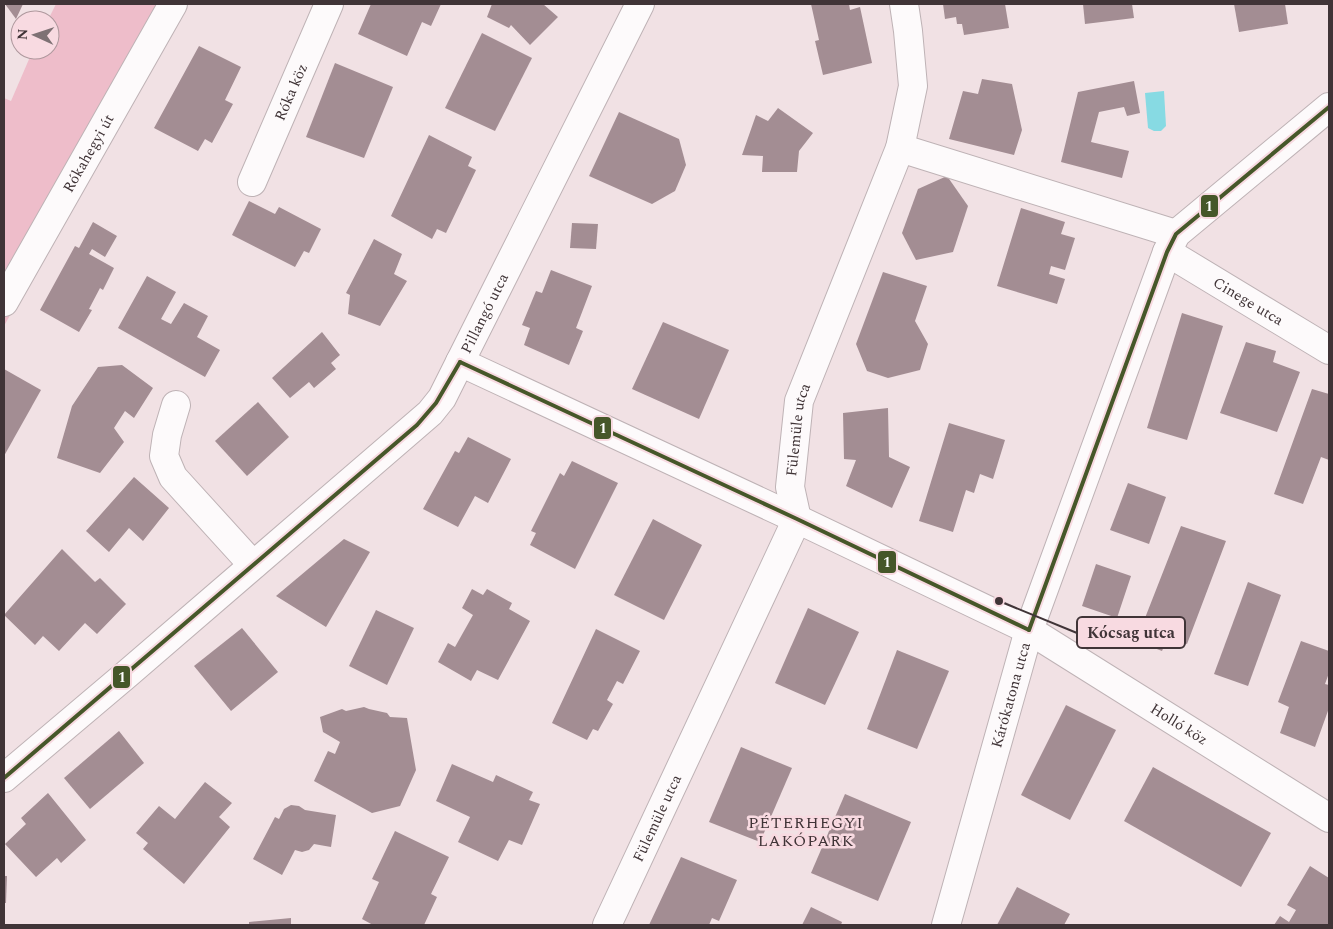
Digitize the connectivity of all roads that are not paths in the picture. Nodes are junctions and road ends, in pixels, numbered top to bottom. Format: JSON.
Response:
{"nodes":[{"id":1,"x":173,"y":4,"type":"edge"},
{"id":2,"x":329,"y":4,"type":"edge"},
{"id":3,"x":640,"y":4,"type":"edge"},
{"id":4,"x":904,"y":4,"type":"edge"},
{"id":5,"x":1329,"y":107,"type":"edge"},
{"id":6,"x":900,"y":148,"type":"junction"},
{"id":7,"x":252,"y":182,"type":"dead end"},
{"id":8,"x":1172,"y":243,"type":"junction"},
{"id":9,"x":4,"y":302,"type":"edge"},
{"id":10,"x":1329,"y":350,"type":"edge"},
{"id":11,"x":460,"y":362,"type":"junction"},
{"id":12,"x":176,"y":405,"type":"dead end"},
{"id":13,"x":797,"y":519,"type":"junction"},
{"id":14,"x":253,"y":565,"type":"junction"},
{"id":15,"x":1029,"y":630,"type":"junction"},
{"id":16,"x":4,"y":778,"type":"edge"},
{"id":17,"x":1329,"y":818,"type":"edge"},
{"id":18,"x":607,"y":925,"type":"edge"},
{"id":19,"x":946,"y":925,"type":"edge"}],
"edges":[{"from":1,"to":9,"type":"street","name":"Rókahegyi út"},
{"from":2,"to":7,"type":"street","name":"Róka köz"},
{"from":3,"to":11,"type":"street","name":"Pillangó utca"},
{"from":4,"to":6,"type":"street","name":"Fülemüle utca"},
{"from":5,"to":8,"type":"street"},
{"from":6,"to":8,"type":"street","name":"Cinege utca"},
{"from":6,"to":13,"type":"street","name":"Fülemüle utca"},
{"from":8,"to":10,"type":"street","name":"Cinege utca"},
{"from":8,"to":15,"type":"street","name":"Kárókatona utca"},
{"from":11,"to":13,"type":"street","name":"Holló köz"},
{"from":11,"to":14,"type":"street","name":"Pillangó utca"},
{"from":12,"to":14,"type":"street"},
{"from":13,"to":15,"type":"street","name":"Holló köz"},
{"from":13,"to":18,"type":"street","name":"Fülemüle utca"},
{"from":14,"to":16,"type":"street","name":"Pillangó utca"},
{"from":15,"to":17,"type":"street","name":"Holló köz"},
{"from":15,"to":19,"type":"street","name":"Kárókatona utca"}]}
